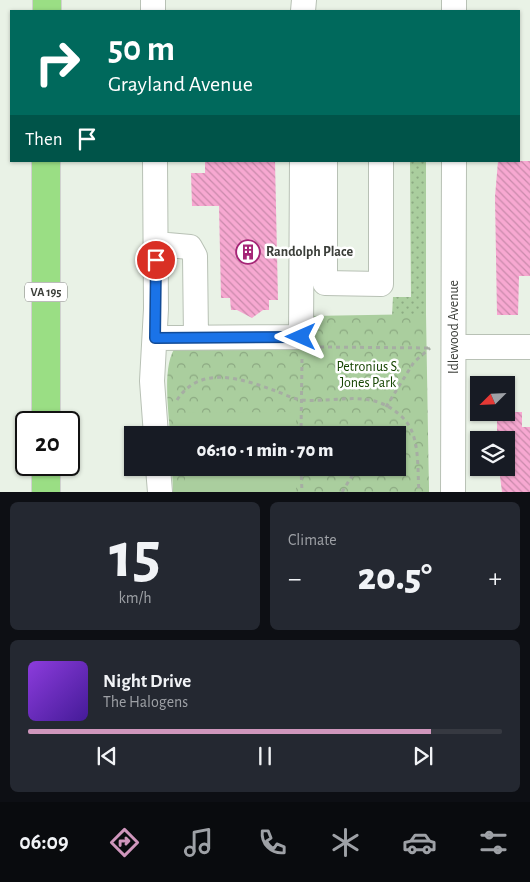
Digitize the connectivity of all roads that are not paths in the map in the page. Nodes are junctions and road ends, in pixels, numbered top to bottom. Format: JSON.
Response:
{"nodes":[{"id":1,"x":46,"y":162,"type":"edge"},
{"id":2,"x":155,"y":162,"type":"edge"},
{"id":3,"x":302,"y":162,"type":"edge"},
{"id":4,"x":326,"y":162,"type":"edge"},
{"id":5,"x":381,"y":162,"type":"edge"},
{"id":6,"x":454,"y":162,"type":"edge"},
{"id":7,"x":156,"y":244,"type":"junction"},
{"id":8,"x":301,"y":282,"type":"junction"},
{"id":9,"x":325,"y":283,"type":"junction"},
{"id":10,"x":196,"y":337,"type":"junction"},
{"id":11,"x":155,"y":338,"type":"junction"},
{"id":12,"x":454,"y":347,"type":"junction"},
{"id":13,"x":530,"y":347,"type":"edge"},
{"id":14,"x":46,"y":411,"type":"edge"},
{"id":15,"x":155,"y":426,"type":"edge"},
{"id":16,"x":46,"y":476,"type":"edge"},
{"id":17,"x":159,"y":476,"type":"edge"},
{"id":18,"x":46,"y":492,"type":"edge"},
{"id":19,"x":160,"y":492,"type":"edge"},
{"id":20,"x":453,"y":492,"type":"edge"}],
"edges":[{"from":1,"to":14,"type":"highway","number":"VA 195"},
{"from":2,"to":7,"type":"street"},
{"from":3,"to":8,"type":"street"},
{"from":4,"to":9,"type":"street"},
{"from":5,"to":9,"type":"street"},
{"from":6,"to":12,"type":"street","name":"Idlewood Avenue"},
{"from":7,"to":10,"type":"street"},
{"from":7,"to":11,"type":"street"},
{"from":8,"to":9,"type":"street"},
{"from":8,"to":10,"type":"street"},
{"from":10,"to":11,"type":"street"},
{"from":11,"to":15,"type":"street"},
{"from":12,"to":13,"type":"street"},
{"from":12,"to":20,"type":"street","name":"Idlewood Avenue"},
{"from":16,"to":18,"type":"highway"},
{"from":17,"to":19,"type":"street"}]}
